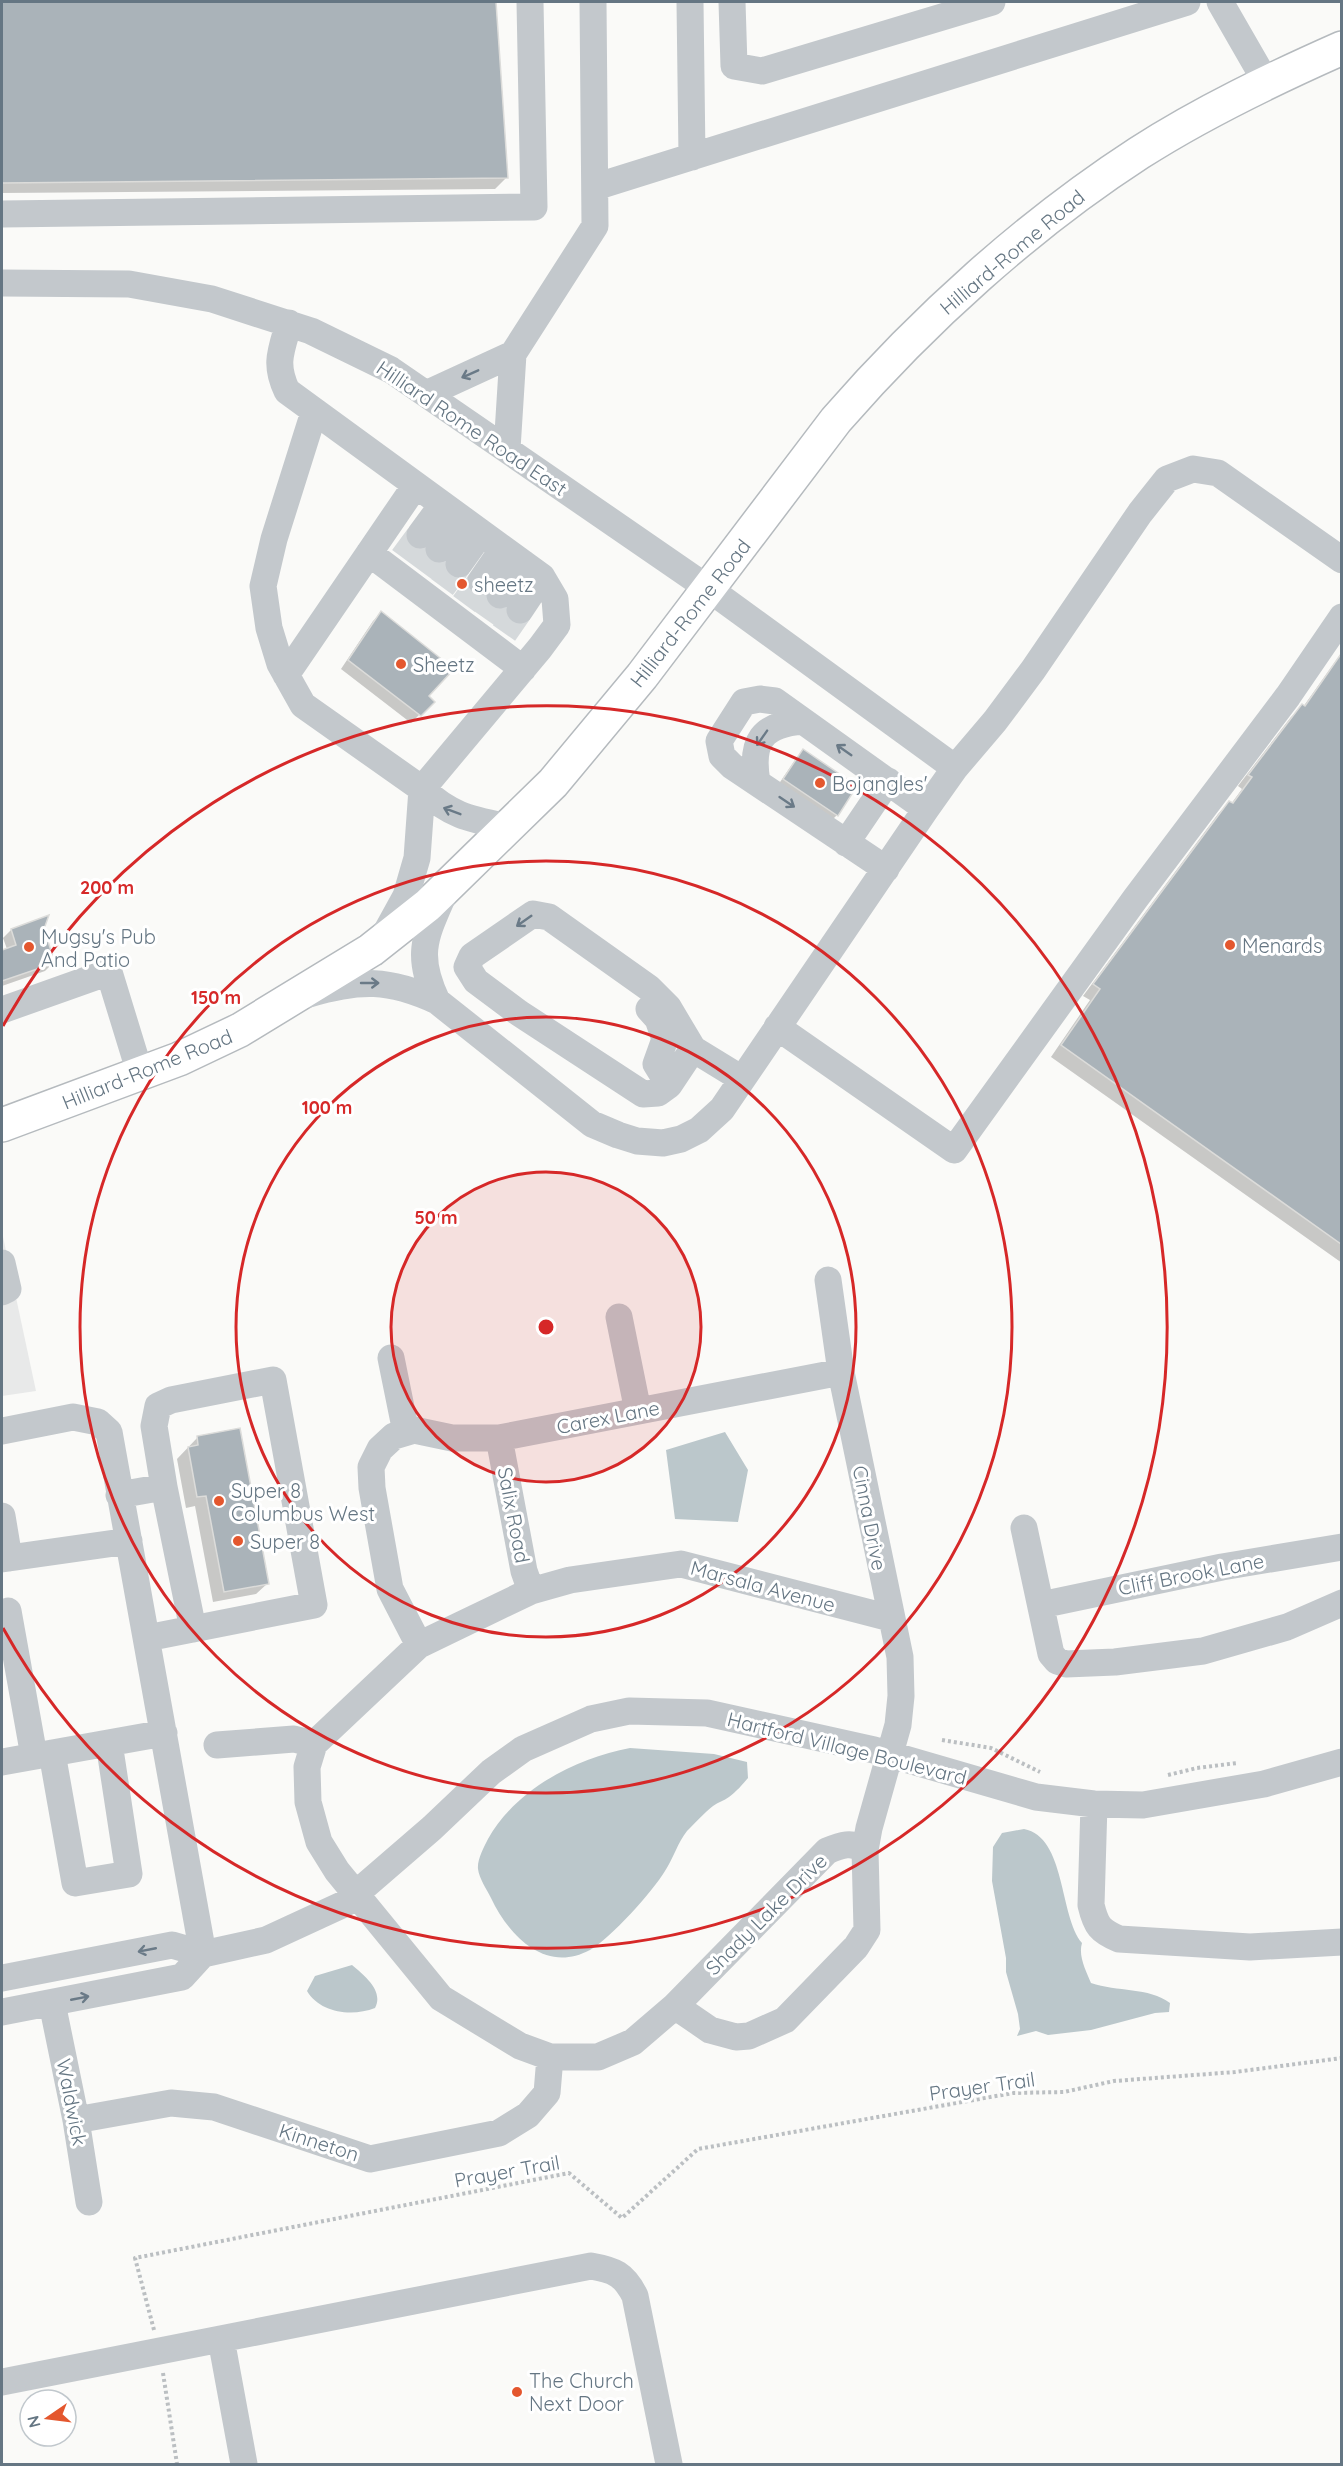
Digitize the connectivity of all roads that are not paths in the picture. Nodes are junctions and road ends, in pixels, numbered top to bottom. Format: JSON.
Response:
{"nodes":[{"id":1,"x":530,"y":2,"type":"edge"},
{"id":2,"x":593,"y":2,"type":"edge"},
{"id":3,"x":690,"y":2,"type":"edge"},
{"id":4,"x":732,"y":2,"type":"edge"},
{"id":5,"x":992,"y":2,"type":"edge"},
{"id":6,"x":1187,"y":2,"type":"edge"},
{"id":7,"x":1220,"y":2,"type":"edge"},
{"id":8,"x":1341,"y":48,"type":"edge"},
{"id":9,"x":1266,"y":82,"type":"junction"},
{"id":10,"x":692,"y":157,"type":"junction"},
{"id":11,"x":595,"y":187,"type":"junction"},
{"id":12,"x":2,"y":214,"type":"edge"},
{"id":13,"x":2,"y":284,"type":"edge"},
{"id":14,"x":289,"y":324,"type":"junction"},
{"id":15,"x":513,"y":354,"type":"junction"},
{"id":16,"x":426,"y":394,"type":"junction"},
{"id":17,"x":314,"y":412,"type":"junction"},
{"id":18,"x":507,"y":450,"type":"junction"},
{"id":19,"x":416,"y":486,"type":"junction"},
{"id":20,"x":461,"y":519,"type":"junction"},
{"id":21,"x":369,"y":553,"type":"junction"},
{"id":22,"x":1341,"y":560,"type":"edge"},
{"id":23,"x":523,"y":563,"type":"junction"},
{"id":24,"x":710,"y":589,"type":"junction"},
{"id":25,"x":1341,"y":617,"type":"edge"},
{"id":26,"x":523,"y":669,"type":"junction"},
{"id":27,"x":286,"y":675,"type":"junction"},
{"id":28,"x":802,"y":721,"type":"junction"},
{"id":29,"x":955,"y":768,"type":"junction"},
{"id":30,"x":888,"y":781,"type":"junction"},
{"id":31,"x":757,"y":782,"type":"junction"},
{"id":32,"x":422,"y":789,"type":"junction"},
{"id":33,"x":926,"y":809,"type":"junction"},
{"id":34,"x":508,"y":827,"type":"junction"},
{"id":35,"x":846,"y":843,"type":"junction"},
{"id":36,"x":886,"y":869,"type":"junction"},
{"id":37,"x":447,"y":886,"type":"junction"},
{"id":38,"x":556,"y":922,"type":"junction"},
{"id":39,"x":381,"y":942,"type":"junction"},
{"id":40,"x":292,"y":998,"type":"junction"},
{"id":41,"x":437,"y":1001,"type":"junction"},
{"id":42,"x":2,"y":1010,"type":"edge"},
{"id":43,"x":519,"y":1013,"type":"junction"},
{"id":44,"x":777,"y":1027,"type":"junction"},
{"id":45,"x":496,"y":1048,"type":"junction"},
{"id":46,"x":693,"y":1049,"type":"junction"},
{"id":47,"x":140,"y":1073,"type":"junction"},
{"id":48,"x":742,"y":1079,"type":"junction"},
{"id":49,"x":669,"y":1085,"type":"junction"},
{"id":50,"x":2,"y":1125,"type":"edge"},
{"id":51,"x":2,"y":1263,"type":"edge"},
{"id":52,"x":828,"y":1280,"type":"dead end"},
{"id":53,"x":2,"y":1292,"type":"edge"},
{"id":54,"x":619,"y":1317,"type":"dead end"},
{"id":55,"x":391,"y":1358,"type":"dead end"},
{"id":56,"x":841,"y":1372,"type":"junction"},
{"id":57,"x":638,"y":1411,"type":"junction"},
{"id":58,"x":2,"y":1431,"type":"edge"},
{"id":59,"x":406,"y":1432,"type":"junction"},
{"id":60,"x":499,"y":1438,"type":"junction"},
{"id":61,"x":164,"y":1487,"type":"junction"},
{"id":62,"x":119,"y":1495,"type":"junction"},
{"id":63,"x":2,"y":1516,"type":"edge"},
{"id":64,"x":1024,"y":1528,"type":"dead end"},
{"id":65,"x":129,"y":1541,"type":"junction"},
{"id":66,"x":1341,"y":1547,"type":"edge"},
{"id":67,"x":5,"y":1558,"type":"edge"},
{"id":68,"x":531,"y":1591,"type":"junction"},
{"id":69,"x":1341,"y":1604,"type":"edge"},
{"id":70,"x":1041,"y":1605,"type":"junction"},
{"id":71,"x":8,"y":1611,"type":"dead end"},
{"id":72,"x":890,"y":1618,"type":"junction"},
{"id":73,"x":193,"y":1629,"type":"junction"},
{"id":74,"x":147,"y":1638,"type":"junction"},
{"id":75,"x":419,"y":1645,"type":"junction"},
{"id":76,"x":11,"y":1685,"type":"edge"},
{"id":77,"x":164,"y":1733,"type":"junction"},
{"id":78,"x":109,"y":1743,"type":"junction"},
{"id":79,"x":314,"y":1744,"type":"junction"},
{"id":80,"x":217,"y":1745,"type":"dead end"},
{"id":81,"x":43,"y":1755,"type":"junction"},
{"id":82,"x":890,"y":1756,"type":"junction"},
{"id":83,"x":2,"y":1762,"type":"edge"},
{"id":84,"x":1341,"y":1762,"type":"edge"},
{"id":85,"x":1094,"y":1804,"type":"junction"},
{"id":86,"x":865,"y":1850,"type":"junction"},
{"id":87,"x":357,"y":1893,"type":"junction"},
{"id":88,"x":1341,"y":1942,"type":"edge"},
{"id":89,"x":203,"y":1954,"type":"junction"},
{"id":90,"x":2,"y":1978,"type":"edge"},
{"id":91,"x":52,"y":2003,"type":"junction"},
{"id":92,"x":675,"y":2006,"type":"junction"},
{"id":93,"x":2,"y":2012,"type":"edge"},
{"id":94,"x":550,"y":2056,"type":"junction"},
{"id":95,"x":76,"y":2120,"type":"junction"},
{"id":96,"x":89,"y":2202,"type":"dead end"},
{"id":97,"x":221,"y":2339,"type":"junction"},
{"id":98,"x":2,"y":2382,"type":"edge"},
{"id":99,"x":244,"y":2464,"type":"edge"},
{"id":100,"x":669,"y":2464,"type":"edge"}],
"edges":[{"from":1,"to":12,"type":"street"},
{"from":2,"to":11,"type":"street"},
{"from":3,"to":10,"type":"street"},
{"from":4,"to":5,"type":"street"},
{"from":6,"to":10,"type":"street"},
{"from":7,"to":9,"type":"street"},
{"from":8,"to":9,"type":"main road","name":"Hilliard-Rome Road"},
{"from":9,"to":24,"type":"main road","name":"Hilliard-Rome Road"},
{"from":10,"to":11,"type":"street"},
{"from":11,"to":15,"type":"street"},
{"from":13,"to":14,"type":"street","name":"Hilliard Rome Road East"},
{"from":14,"to":16,"type":"street","name":"Hilliard Rome Road East"},
{"from":14,"to":17,"type":"street"},
{"from":15,"to":16,"type":"street","one_way":true},
{"from":15,"to":18,"type":"street"},
{"from":16,"to":18,"type":"street","name":"Hilliard Rome Road East"},
{"from":17,"to":19,"type":"street"},
{"from":17,"to":27,"type":"street"},
{"from":18,"to":24,"type":"street","name":"Hilliard Rome Road East"},
{"from":19,"to":20,"type":"street"},
{"from":19,"to":21,"type":"street"},
{"from":20,"to":20,"type":"street"},
{"from":20,"to":23,"type":"street"},
{"from":21,"to":26,"type":"street"},
{"from":21,"to":27,"type":"street"},
{"from":22,"to":29,"type":"street"},
{"from":23,"to":23,"type":"street"},
{"from":23,"to":26,"type":"street"},
{"from":24,"to":29,"type":"street","name":"Hilliard Rome Road East"},
{"from":24,"to":34,"type":"main road","name":"Hilliard-Rome Road"},
{"from":25,"to":44,"type":"street"},
{"from":26,"to":32,"type":"street"},
{"from":27,"to":32,"type":"street"},
{"from":30,"to":28,"type":"street","one_way":true},
{"from":28,"to":31,"type":"street","one_way":true},
{"from":28,"to":31,"type":"street"},
{"from":29,"to":33,"type":"street"},
{"from":30,"to":33,"type":"street"},
{"from":30,"to":35,"type":"street"},
{"from":31,"to":35,"type":"street","one_way":true},
{"from":34,"to":32,"type":"street","one_way":true},
{"from":32,"to":39,"type":"street"},
{"from":33,"to":36,"type":"street"},
{"from":34,"to":37,"type":"main road","name":"Hilliard-Rome Road"},
{"from":35,"to":36,"type":"street"},
{"from":36,"to":44,"type":"street"},
{"from":37,"to":39,"type":"main road","name":"Hilliard-Rome Road"},
{"from":37,"to":41,"type":"street"},
{"from":38,"to":43,"type":"street","one_way":true},
{"from":38,"to":46,"type":"street"},
{"from":38,"to":49,"type":"street"},
{"from":39,"to":40,"type":"main road","name":"Hilliard-Rome Road"},
{"from":40,"to":41,"type":"street","one_way":true},
{"from":40,"to":47,"type":"main road","name":"Hilliard-Rome Road"},
{"from":41,"to":45,"type":"street"},
{"from":42,"to":47,"type":"street"},
{"from":43,"to":45,"type":"street"},
{"from":43,"to":49,"type":"street"},
{"from":44,"to":48,"type":"street"},
{"from":45,"to":48,"type":"street"},
{"from":46,"to":48,"type":"street"},
{"from":46,"to":49,"type":"street"},
{"from":47,"to":50,"type":"main road","name":"Hilliard-Rome Road"},
{"from":51,"to":53,"type":"street"},
{"from":52,"to":56,"type":"street","name":"Cinna Drive"},
{"from":54,"to":57,"type":"street"},
{"from":55,"to":59,"type":"street"},
{"from":56,"to":57,"type":"street","name":"Carex Lane"},
{"from":56,"to":72,"type":"street","name":"Cinna Drive"},
{"from":57,"to":60,"type":"street","name":"Carex Lane"},
{"from":58,"to":62,"type":"street"},
{"from":59,"to":60,"type":"street","name":"Carex Lane"},
{"from":59,"to":75,"type":"street"},
{"from":60,"to":68,"type":"street","name":"Salix Road"},
{"from":61,"to":62,"type":"street"},
{"from":61,"to":73,"type":"street"},
{"from":61,"to":73,"type":"street"},
{"from":62,"to":65,"type":"street"},
{"from":63,"to":67,"type":"street"},
{"from":64,"to":70,"type":"street"},
{"from":65,"to":67,"type":"street"},
{"from":65,"to":74,"type":"street"},
{"from":66,"to":70,"type":"street","name":"Cliff Brook Lane"},
{"from":68,"to":72,"type":"street","name":"Marsala Avenue"},
{"from":68,"to":75,"type":"street","name":"Marsala Avenue"},
{"from":69,"to":70,"type":"street"},
{"from":71,"to":76,"type":"street"},
{"from":72,"to":82,"type":"street","name":"Cinna Drive"},
{"from":73,"to":74,"type":"street"},
{"from":74,"to":77,"type":"street"},
{"from":75,"to":79,"type":"street","name":"Marsala Avenue"},
{"from":76,"to":81,"type":"street"},
{"from":77,"to":78,"type":"street"},
{"from":77,"to":89,"type":"street"},
{"from":78,"to":81,"type":"street"},
{"from":78,"to":81,"type":"street"},
{"from":79,"to":80,"type":"street"},
{"from":79,"to":87,"type":"street"},
{"from":81,"to":83,"type":"street"},
{"from":82,"to":85,"type":"street","name":"Hartford Village Boulevard"},
{"from":82,"to":86,"type":"street"},
{"from":82,"to":87,"type":"street","name":"Hartford Village Boulevard"},
{"from":84,"to":85,"type":"street","name":"Hartford Village Boulevard"},
{"from":85,"to":88,"type":"street"},
{"from":86,"to":92,"type":"street","name":"Shady Lake Drive"},
{"from":86,"to":92,"type":"street"},
{"from":87,"to":89,"type":"street","name":"Hartford Village Boulevard"},
{"from":87,"to":94,"type":"street","name":"Shady Lake Drive"},
{"from":89,"to":90,"type":"street","name":"Hartford Village Boulevard","one_way":true},
{"from":91,"to":89,"type":"street","one_way":true},
{"from":91,"to":93,"type":"street"},
{"from":91,"to":95,"type":"street","name":"Waldwick"},
{"from":92,"to":94,"type":"street","name":"Shady Lake Drive"},
{"from":94,"to":95,"type":"street","name":"Kinneton"},
{"from":95,"to":96,"type":"street","name":"Waldwick"},
{"from":97,"to":98,"type":"street"},
{"from":97,"to":99,"type":"street"},
{"from":97,"to":100,"type":"street"}]}
